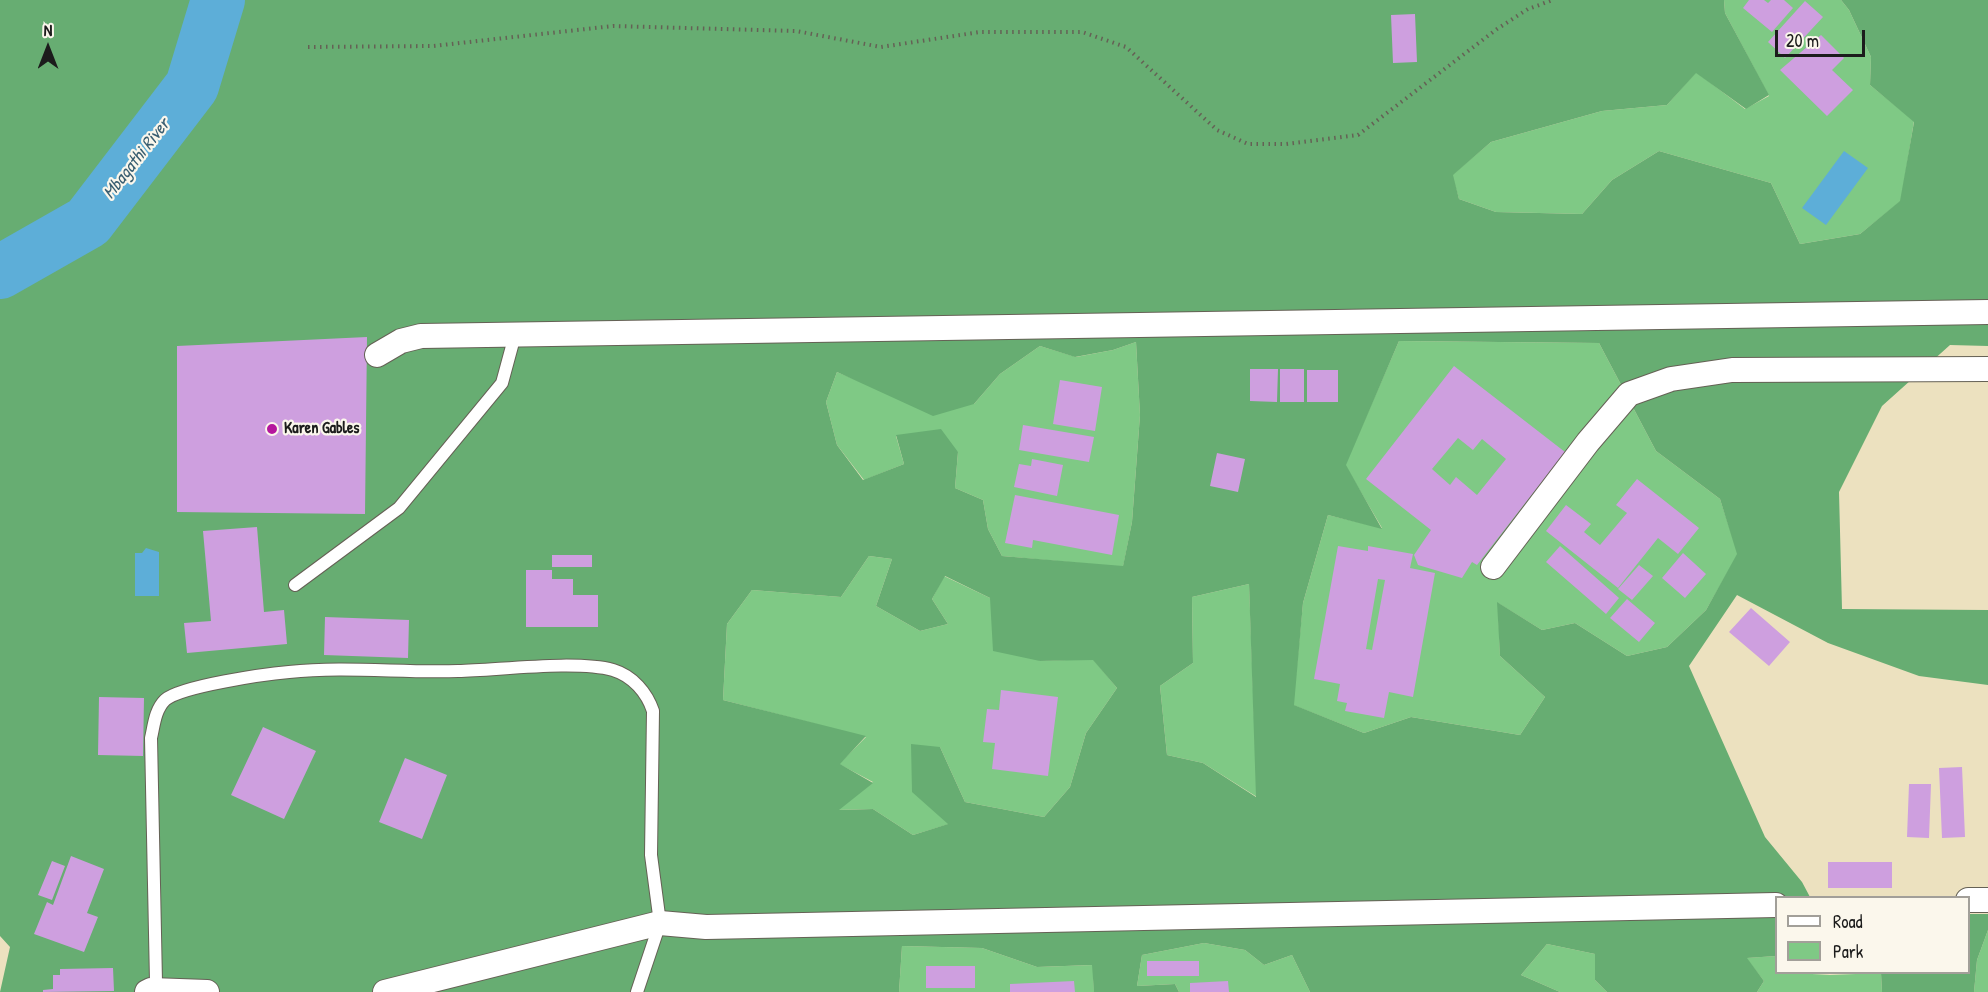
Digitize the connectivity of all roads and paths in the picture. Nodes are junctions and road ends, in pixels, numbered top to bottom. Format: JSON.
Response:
{"nodes":[{"id":1,"x":1552,"y":0,"type":"edge"},
{"id":2,"x":309,"y":47,"type":"dead end"},
{"id":3,"x":1988,"y":312,"type":"edge"},
{"id":4,"x":515,"y":334,"type":"junction"},
{"id":5,"x":377,"y":355,"type":"dead end"},
{"id":6,"x":1988,"y":369,"type":"edge"},
{"id":7,"x":1493,"y":567,"type":"dead end"},
{"id":8,"x":295,"y":585,"type":"dead end"},
{"id":9,"x":1970,"y":900,"type":"edge"},
{"id":10,"x":1988,"y":900,"type":"edge"},
{"id":11,"x":1775,"y":905,"type":"edge"},
{"id":12,"x":660,"y":923,"type":"junction"},
{"id":13,"x":149,"y":991,"type":"edge"},
{"id":14,"x":207,"y":992,"type":"edge"},
{"id":15,"x":385,"y":992,"type":"edge"},
{"id":16,"x":637,"y":992,"type":"edge"}],
"edges":[{"from":1,"to":2,"type":"path"},
{"from":3,"to":4,"type":"street"},
{"from":4,"to":5,"type":"street"},
{"from":4,"to":8,"type":"lane"},
{"from":6,"to":7,"type":"street"},
{"from":9,"to":10,"type":"street"},
{"from":11,"to":12,"type":"street"},
{"from":12,"to":13,"type":"lane"},
{"from":12,"to":15,"type":"street"},
{"from":12,"to":16,"type":"lane"},
{"from":13,"to":14,"type":"street"}]}
